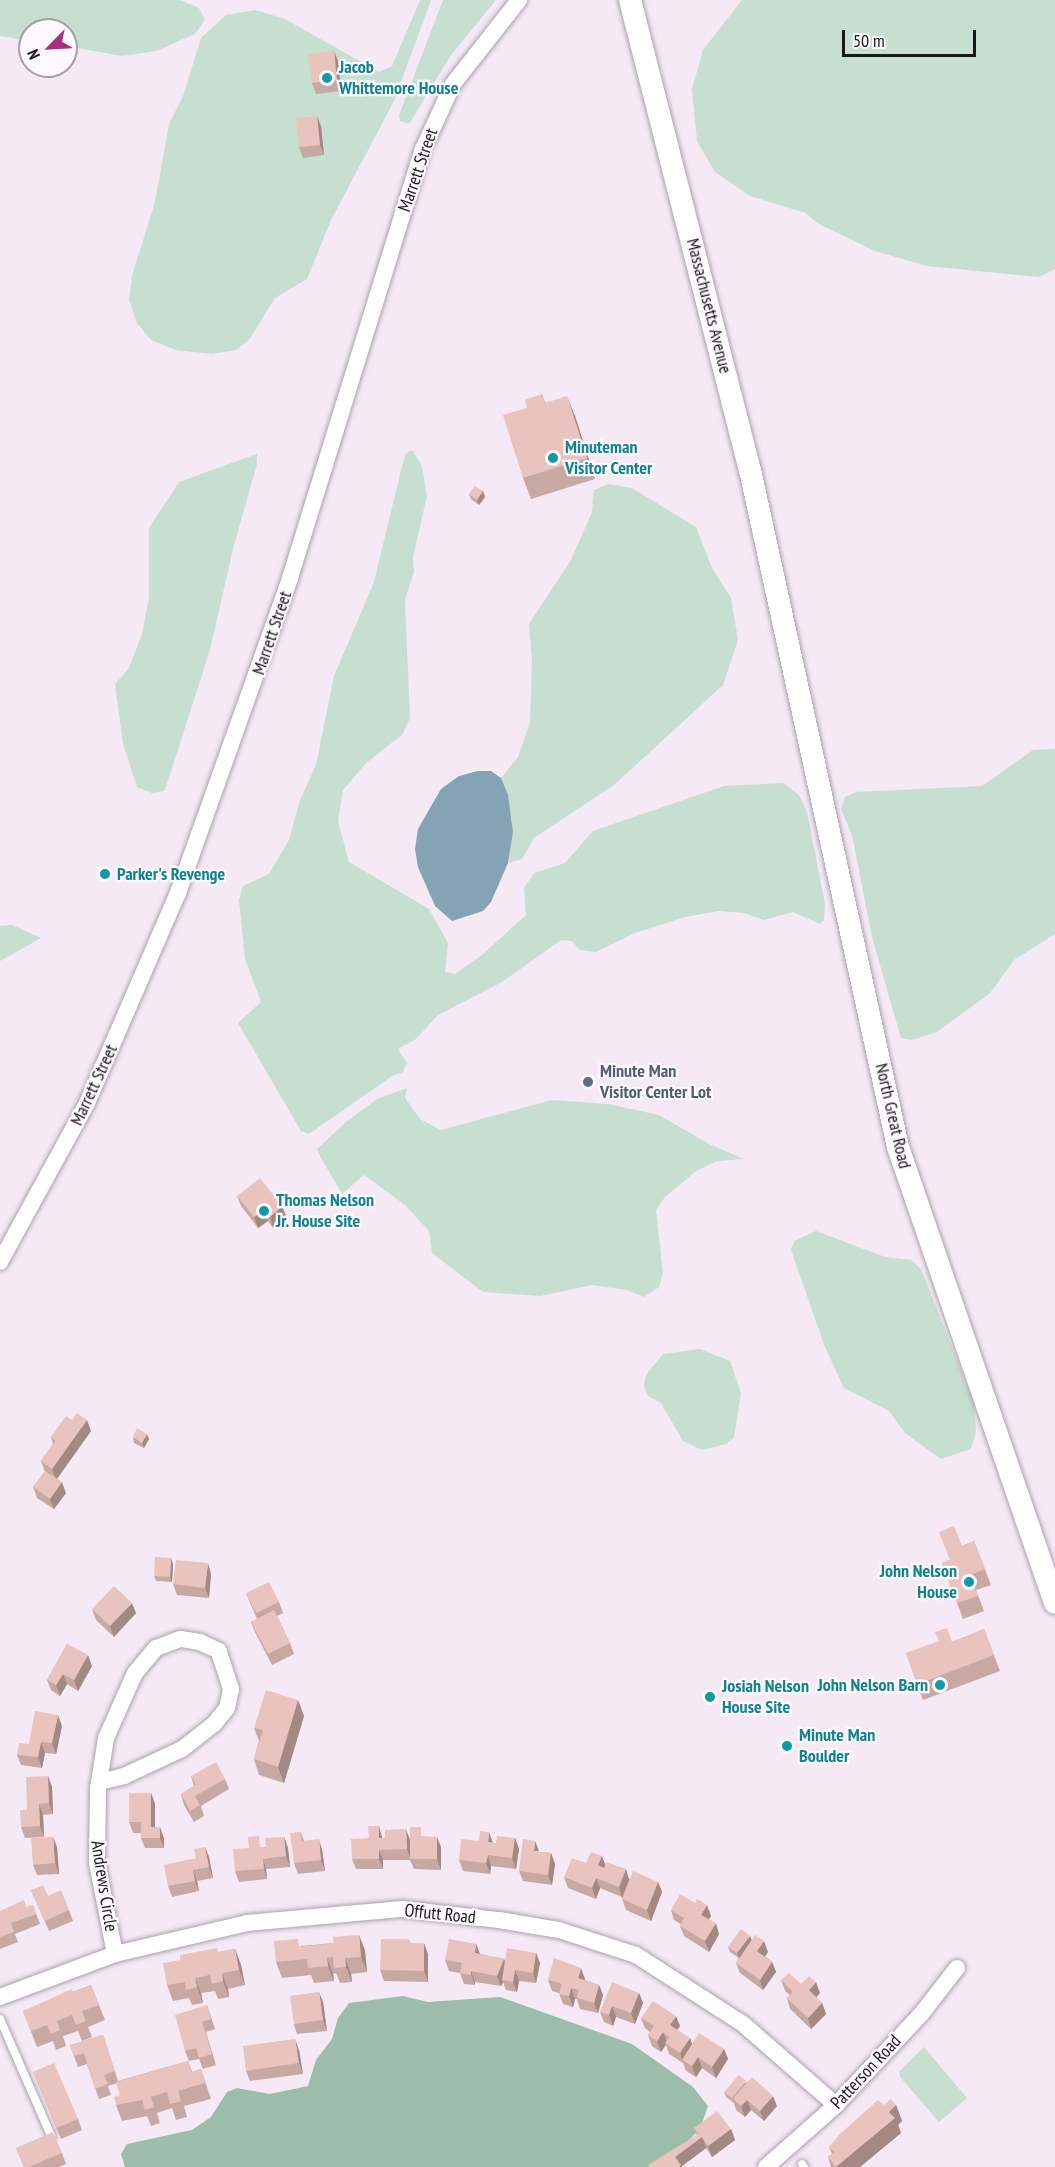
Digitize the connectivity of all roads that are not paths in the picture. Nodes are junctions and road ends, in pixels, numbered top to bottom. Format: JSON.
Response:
{"nodes":[{"id":1,"x":519,"y":0,"type":"edge"},
{"id":2,"x":630,"y":0,"type":"edge"},
{"id":3,"x":782,"y":614,"type":"joint"},
{"id":4,"x":0,"y":1262,"type":"edge"},
{"id":5,"x":1055,"y":1603,"type":"edge"},
{"id":6,"x":99,"y":1782,"type":"junction"},
{"id":7,"x":115,"y":1954,"type":"junction"},
{"id":8,"x":957,"y":1968,"type":"dead end"},
{"id":9,"x":0,"y":1997,"type":"edge"},
{"id":10,"x":0,"y":2019,"type":"edge"},
{"id":11,"x":836,"y":2105,"type":"junction"},
{"id":12,"x":51,"y":2136,"type":"edge"},
{"id":13,"x":766,"y":2167,"type":"edge"}],
"edges":[{"from":1,"to":4,"type":"street","name":"Marrett Street"},
{"from":2,"to":3,"type":"main road","name":"Massachusetts Avenue"},
{"from":3,"to":5,"type":"main road","name":"North Great Road"},
{"from":6,"to":6,"type":"street","name":"Andrews Circle"},
{"from":6,"to":7,"type":"street","name":"Andrews Circle"},
{"from":7,"to":9,"type":"street","name":"Offutt Road"},
{"from":7,"to":11,"type":"street","name":"Offutt Road"},
{"from":8,"to":11,"type":"street","name":"Patterson Road"},
{"from":10,"to":12,"type":"lane"},
{"from":11,"to":13,"type":"street","name":"Patterson Road"}]}
